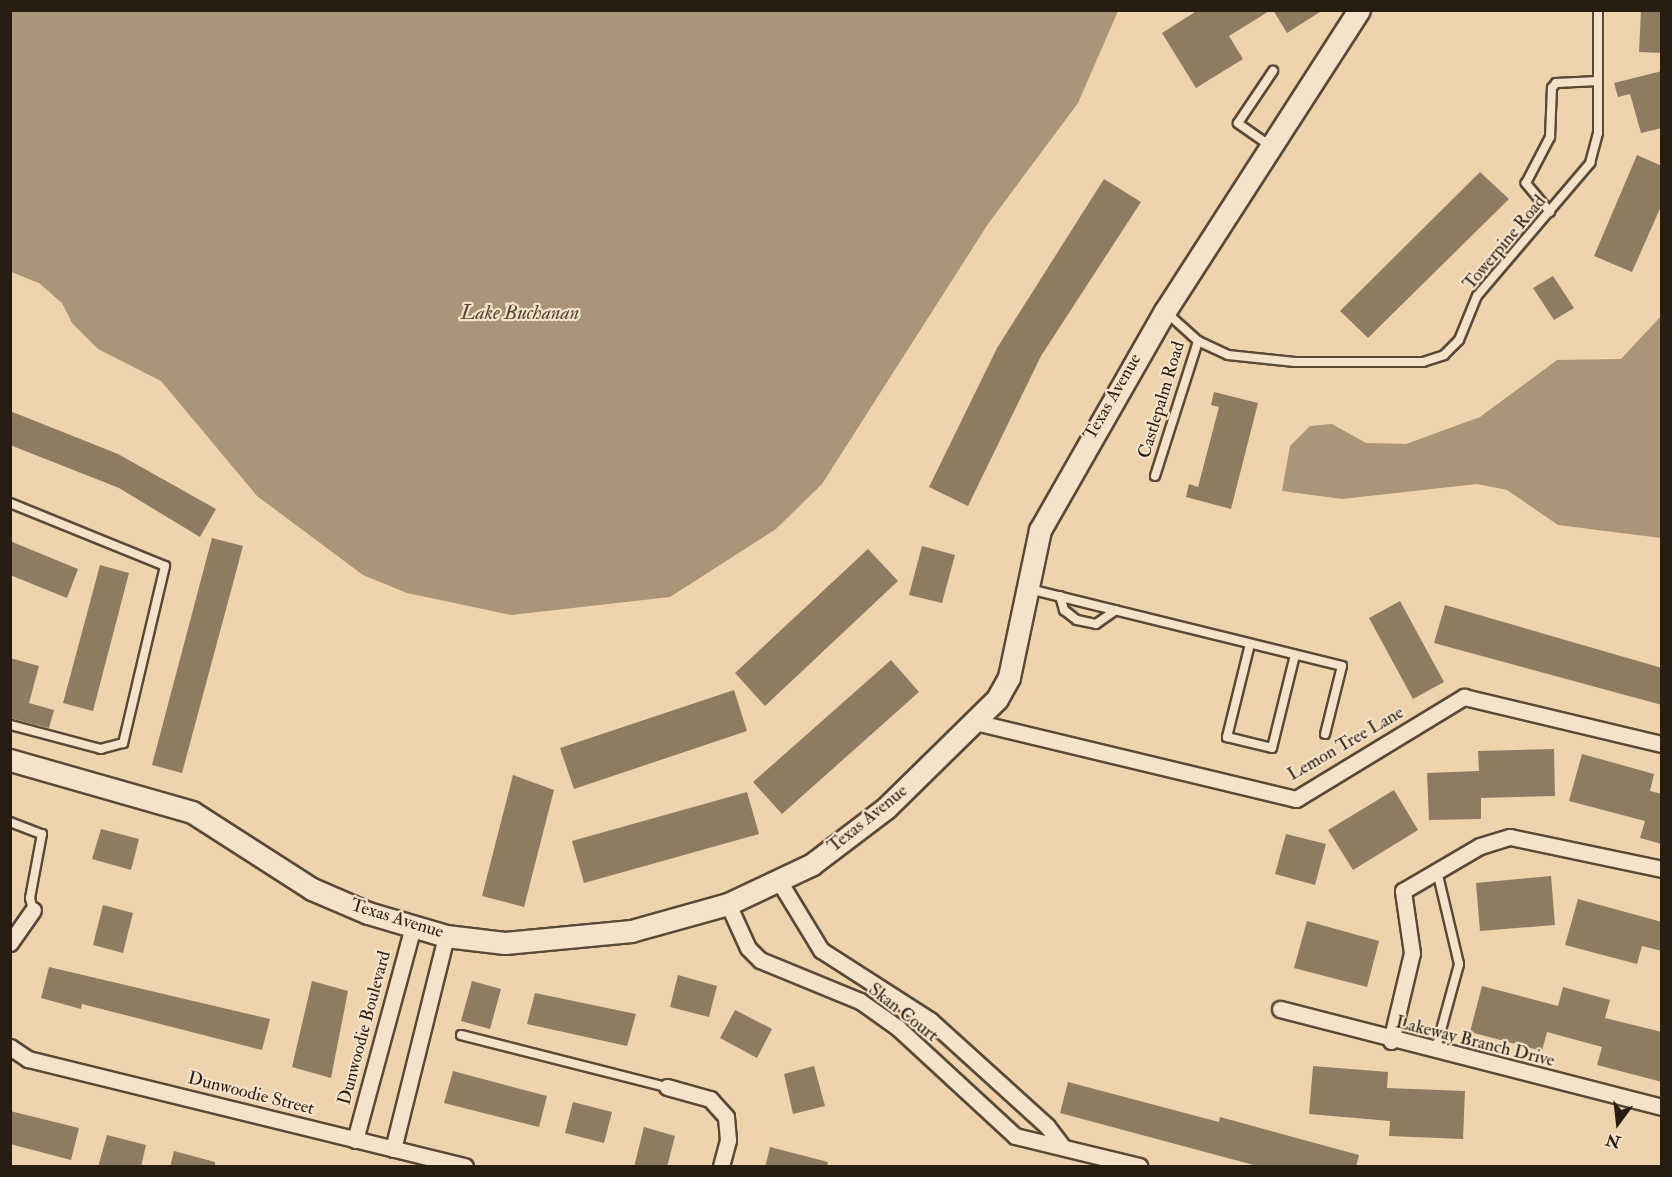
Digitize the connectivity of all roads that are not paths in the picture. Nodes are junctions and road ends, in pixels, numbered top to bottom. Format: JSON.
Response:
{"nodes":[{"id":1,"x":1359,"y":10,"type":"edge"},
{"id":2,"x":1373,"y":10,"type":"edge"},
{"id":3,"x":1598,"y":10,"type":"edge"},
{"id":4,"x":1342,"y":43,"type":"junction"},
{"id":5,"x":1273,"y":71,"type":"dead end"},
{"id":6,"x":1598,"y":81,"type":"junction"},
{"id":7,"x":1273,"y":147,"type":"junction"},
{"id":8,"x":1550,"y":212,"type":"junction"},
{"id":9,"x":1165,"y":310,"type":"junction"},
{"id":10,"x":1198,"y":340,"type":"junction"},
{"id":11,"x":1155,"y":476,"type":"dead end"},
{"id":12,"x":10,"y":504,"type":"edge"},
{"id":13,"x":1024,"y":588,"type":"junction"},
{"id":14,"x":1060,"y":596,"type":"junction"},
{"id":15,"x":1116,"y":610,"type":"junction"},
{"id":16,"x":1250,"y":644,"type":"junction"},
{"id":17,"x":1295,"y":655,"type":"junction"},
{"id":18,"x":975,"y":722,"type":"junction"},
{"id":19,"x":10,"y":725,"type":"edge"},
{"id":20,"x":1325,"y":734,"type":"dead end"},
{"id":21,"x":1662,"y":744,"type":"edge"},
{"id":22,"x":10,"y":759,"type":"edge"},
{"id":23,"x":10,"y":822,"type":"edge"},
{"id":24,"x":1662,"y":869,"type":"edge"},
{"id":25,"x":1437,"y":871,"type":"junction"},
{"id":26,"x":779,"y":881,"type":"junction"},
{"id":27,"x":728,"y":904,"type":"junction"},
{"id":28,"x":33,"y":910,"type":"joint"},
{"id":29,"x":413,"y":927,"type":"junction"},
{"id":30,"x":446,"y":936,"type":"junction"},
{"id":31,"x":10,"y":943,"type":"edge"},
{"id":32,"x":1280,"y":1009,"type":"dead end"},
{"id":33,"x":461,"y":1035,"type":"dead end"},
{"id":34,"x":1391,"y":1041,"type":"junction"},
{"id":35,"x":10,"y":1047,"type":"edge"},
{"id":36,"x":1435,"y":1053,"type":"junction"},
{"id":37,"x":667,"y":1087,"type":"joint"},
{"id":38,"x":1662,"y":1107,"type":"edge"},
{"id":39,"x":355,"y":1140,"type":"junction"},
{"id":40,"x":1063,"y":1147,"type":"junction"},
{"id":41,"x":393,"y":1149,"type":"junction"},
{"id":42,"x":465,"y":1167,"type":"edge"},
{"id":43,"x":721,"y":1167,"type":"edge"},
{"id":44,"x":1139,"y":1167,"type":"edge"}],
"edges":[{"from":1,"to":4,"type":"street","name":"Texas Avenue"},
{"from":2,"to":4,"type":"street","name":"Texas Avenue"},
{"from":3,"to":6,"type":"lane","name":"Towerpine Road"},
{"from":4,"to":7,"type":"street","name":"Texas Avenue"},
{"from":5,"to":7,"type":"lane"},
{"from":6,"to":8,"type":"lane","name":"Towerpine Road"},
{"from":6,"to":8,"type":"lane"},
{"from":7,"to":9,"type":"street","name":"Texas Avenue"},
{"from":8,"to":10,"type":"lane","name":"Towerpine Road"},
{"from":9,"to":10,"type":"lane","name":"Castlepalm Road"},
{"from":9,"to":13,"type":"street","name":"Texas Avenue"},
{"from":10,"to":11,"type":"lane","name":"Castlepalm Road"},
{"from":12,"to":19,"type":"lane"},
{"from":13,"to":14,"type":"lane"},
{"from":13,"to":18,"type":"street","name":"Texas Avenue"},
{"from":14,"to":15,"type":"lane"},
{"from":14,"to":15,"type":"lane"},
{"from":15,"to":16,"type":"lane"},
{"from":16,"to":17,"type":"lane"},
{"from":16,"to":17,"type":"lane"},
{"from":17,"to":20,"type":"lane"},
{"from":18,"to":21,"type":"street","name":"Lemon Tree Lane"},
{"from":18,"to":26,"type":"street","name":"Texas Avenue"},
{"from":22,"to":29,"type":"street","name":"Texas Avenue"},
{"from":23,"to":28,"type":"lane"},
{"from":24,"to":25,"type":"street"},
{"from":25,"to":34,"type":"street"},
{"from":25,"to":36,"type":"lane"},
{"from":26,"to":27,"type":"street","name":"Texas Avenue"},
{"from":26,"to":40,"type":"street","name":"Skan Court"},
{"from":27,"to":30,"type":"street","name":"Texas Avenue"},
{"from":27,"to":40,"type":"street","name":"Skan Court"},
{"from":28,"to":31,"type":"street"},
{"from":29,"to":30,"type":"street","name":"Texas Avenue"},
{"from":29,"to":39,"type":"street","name":"Dunwoodie Boulevard"},
{"from":30,"to":41,"type":"street"},
{"from":32,"to":34,"type":"street","name":"Lakeway Branch Drive"},
{"from":33,"to":37,"type":"lane"},
{"from":34,"to":36,"type":"street","name":"Lakeway Branch Drive"},
{"from":35,"to":39,"type":"street","name":"Dunwoodie Street"},
{"from":36,"to":38,"type":"street","name":"Lakeway Branch Drive"},
{"from":37,"to":43,"type":"street"},
{"from":39,"to":41,"type":"street","name":"Dunwoodie Street"},
{"from":40,"to":44,"type":"street","name":"Skan Court"},
{"from":41,"to":42,"type":"street","name":"Dunwoodie Street"}]}
